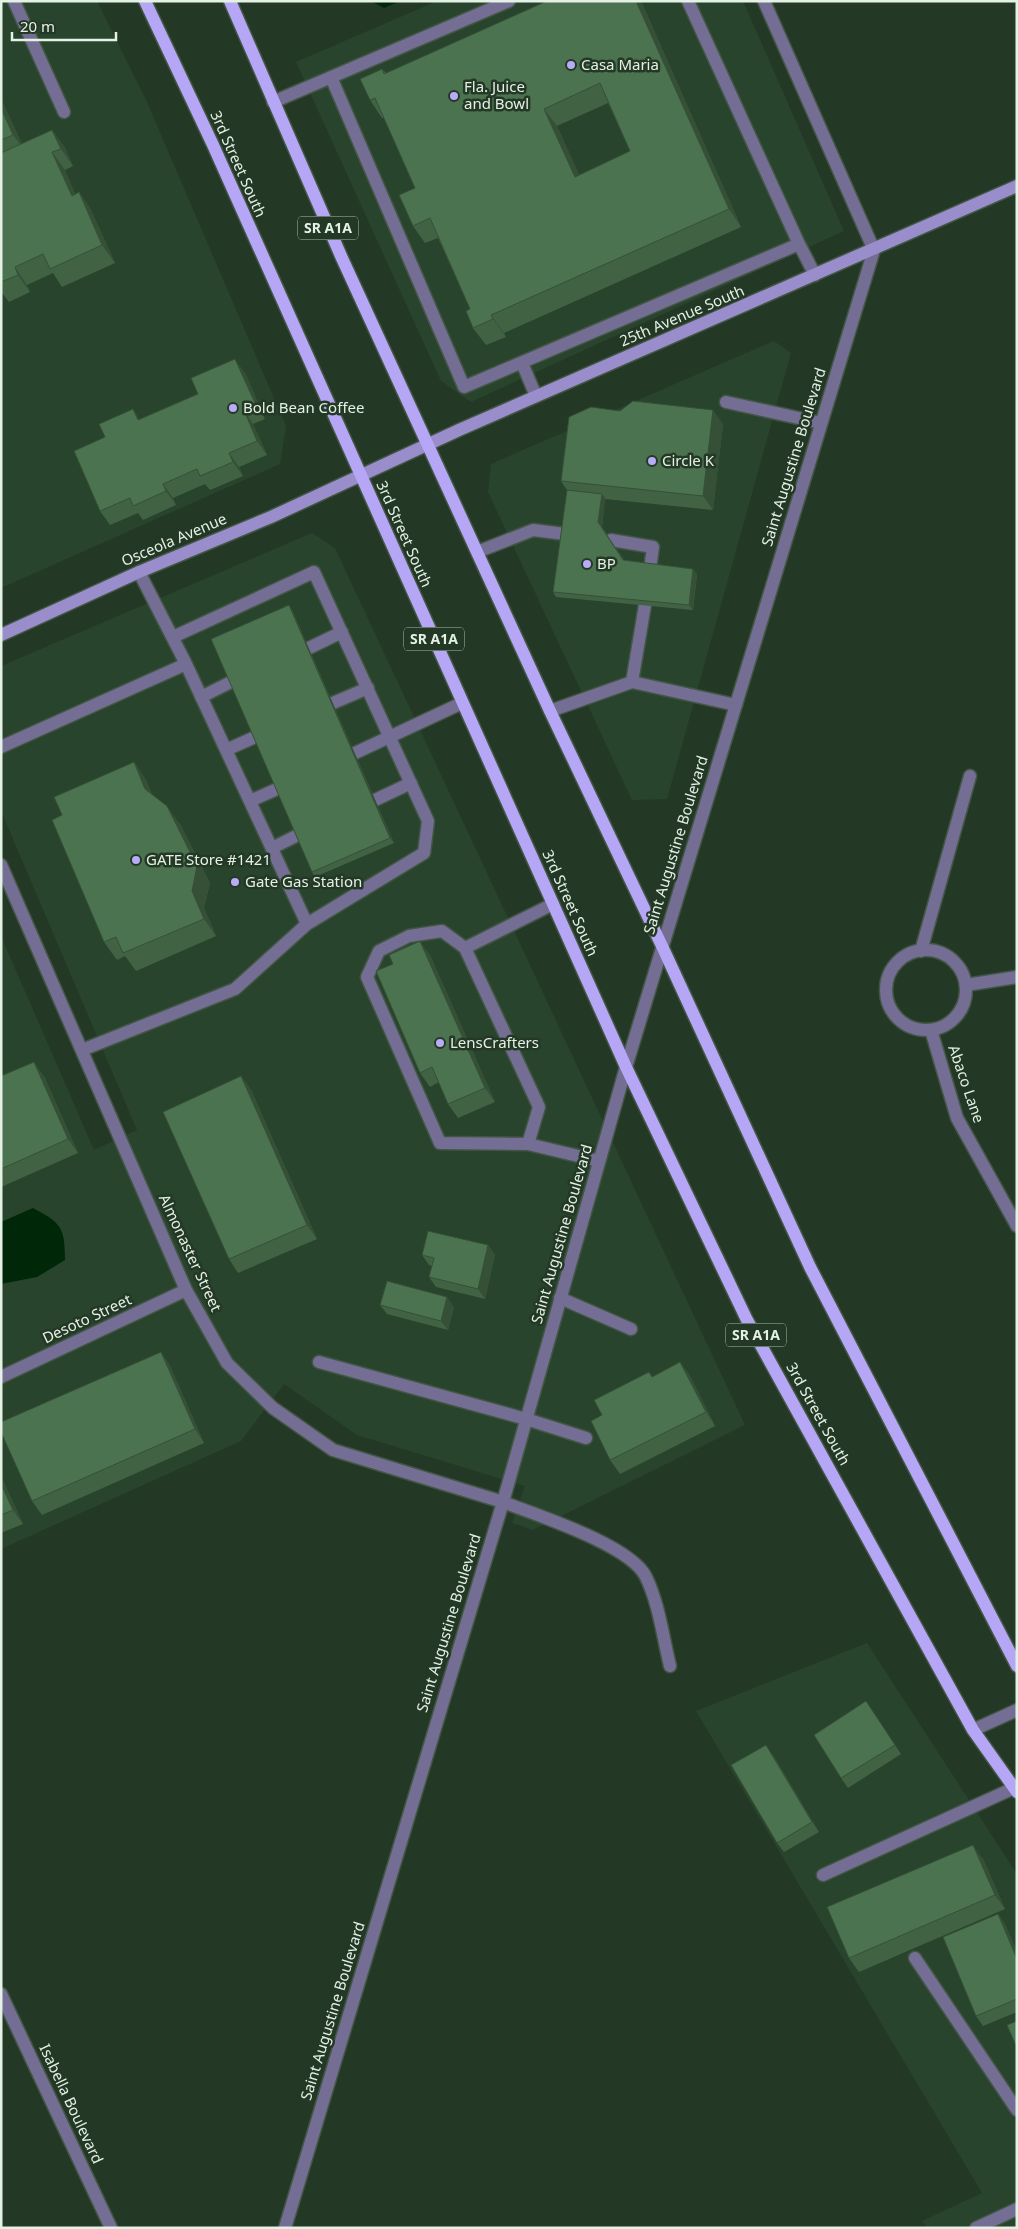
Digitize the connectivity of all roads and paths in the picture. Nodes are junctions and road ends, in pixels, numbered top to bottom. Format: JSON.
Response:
{"nodes":[{"id":1,"x":14,"y":1,"type":"edge"},
{"id":2,"x":145,"y":1,"type":"edge"},
{"id":3,"x":230,"y":1,"type":"edge"},
{"id":4,"x":509,"y":1,"type":"edge"},
{"id":5,"x":688,"y":1,"type":"edge"},
{"id":6,"x":764,"y":1,"type":"edge"},
{"id":7,"x":331,"y":77,"type":"junction"},
{"id":8,"x":273,"y":102,"type":"junction"},
{"id":9,"x":64,"y":112,"type":"dead end"},
{"id":10,"x":1017,"y":186,"type":"edge"},
{"id":11,"x":799,"y":244,"type":"junction"},
{"id":12,"x":874,"y":250,"type":"junction"},
{"id":13,"x":815,"y":275,"type":"junction"},
{"id":14,"x":522,"y":363,"type":"junction"},
{"id":15,"x":536,"y":396,"type":"junction"},
{"id":16,"x":726,"y":402,"type":"dead end"},
{"id":17,"x":821,"y":423,"type":"junction"},
{"id":18,"x":428,"y":445,"type":"junction"},
{"id":19,"x":360,"y":475,"type":"junction"},
{"id":20,"x":565,"y":534,"type":"edge"},
{"id":21,"x":611,"y":540,"type":"edge"},
{"id":22,"x":477,"y":552,"type":"junction"},
{"id":23,"x":650,"y":569,"type":"edge"},
{"id":24,"x":139,"y":572,"type":"junction"},
{"id":25,"x":645,"y":605,"type":"edge"},
{"id":26,"x":342,"y":632,"type":"junction"},
{"id":27,"x":1,"y":635,"type":"edge"},
{"id":28,"x":173,"y":637,"type":"junction"},
{"id":29,"x":309,"y":648,"type":"edge"},
{"id":30,"x":186,"y":664,"type":"junction"},
{"id":31,"x":231,"y":682,"type":"edge"},
{"id":32,"x":632,"y":682,"type":"junction"},
{"id":33,"x":368,"y":688,"type":"junction"},
{"id":34,"x":202,"y":697,"type":"junction"},
{"id":35,"x":333,"y":703,"type":"edge"},
{"id":36,"x":462,"y":703,"type":"junction"},
{"id":37,"x":736,"y":705,"type":"junction"},
{"id":38,"x":550,"y":711,"type":"junction"},
{"id":39,"x":255,"y":736,"type":"edge"},
{"id":40,"x":390,"y":736,"type":"junction"},
{"id":41,"x":1,"y":747,"type":"edge"},
{"id":42,"x":226,"y":750,"type":"junction"},
{"id":43,"x":355,"y":753,"type":"edge"},
{"id":44,"x":970,"y":776,"type":"dead end"},
{"id":45,"x":411,"y":783,"type":"junction"},
{"id":46,"x":277,"y":789,"type":"edge"},
{"id":47,"x":374,"y":800,"type":"edge"},
{"id":48,"x":250,"y":801,"type":"junction"},
{"id":49,"x":298,"y":836,"type":"edge"},
{"id":50,"x":272,"y":848,"type":"junction"},
{"id":51,"x":1,"y":865,"type":"edge"},
{"id":52,"x":553,"y":904,"type":"junction"},
{"id":53,"x":308,"y":924,"type":"junction"},
{"id":54,"x":662,"y":946,"type":"junction"},
{"id":55,"x":465,"y":948,"type":"junction"},
{"id":56,"x":921,"y":951,"type":"junction"},
{"id":57,"x":1017,"y":977,"type":"edge"},
{"id":58,"x":966,"y":985,"type":"junction"},
{"id":59,"x":931,"y":1030,"type":"junction"},
{"id":60,"x":82,"y":1050,"type":"junction"},
{"id":61,"x":626,"y":1067,"type":"junction"},
{"id":62,"x":528,"y":1144,"type":"junction"},
{"id":63,"x":599,"y":1162,"type":"junction"},
{"id":64,"x":1017,"y":1226,"type":"edge"},
{"id":65,"x":186,"y":1290,"type":"junction"},
{"id":66,"x":560,"y":1298,"type":"junction"},
{"id":67,"x":631,"y":1329,"type":"dead end"},
{"id":68,"x":319,"y":1362,"type":"dead end"},
{"id":69,"x":1,"y":1377,"type":"edge"},
{"id":70,"x":526,"y":1419,"type":"junction"},
{"id":71,"x":586,"y":1438,"type":"dead end"},
{"id":72,"x":502,"y":1502,"type":"junction"},
{"id":73,"x":670,"y":1666,"type":"dead end"},
{"id":74,"x":1017,"y":1666,"type":"edge"},
{"id":75,"x":1017,"y":1710,"type":"edge"},
{"id":76,"x":973,"y":1730,"type":"junction"},
{"id":77,"x":1016,"y":1790,"type":"edge"},
{"id":78,"x":823,"y":1874,"type":"dead end"},
{"id":79,"x":915,"y":1958,"type":"dead end"},
{"id":80,"x":1,"y":1994,"type":"edge"},
{"id":81,"x":1017,"y":2110,"type":"edge"},
{"id":82,"x":1017,"y":2209,"type":"edge"},
{"id":83,"x":994,"y":2224,"type":"edge"},
{"id":84,"x":111,"y":2228,"type":"edge"},
{"id":85,"x":285,"y":2228,"type":"edge"},
{"id":86,"x":976,"y":2228,"type":"edge"}],
"edges":[{"from":1,"to":9,"type":"street"},
{"from":2,"to":19,"type":"main road","name":"3rd Street South","number":"SR A1A"},
{"from":3,"to":8,"type":"main road","number":"SR A1A"},
{"from":4,"to":7,"type":"street"},
{"from":5,"to":11,"type":"street"},
{"from":6,"to":12,"type":"street"},
{"from":7,"to":8,"type":"street"},
{"from":7,"to":14,"type":"street"},
{"from":8,"to":18,"type":"main road","number":"SR A1A"},
{"from":10,"to":12,"type":"street","name":"25th Avenue South"},
{"from":11,"to":13,"type":"street"},
{"from":11,"to":14,"type":"street"},
{"from":12,"to":13,"type":"street","name":"25th Avenue South"},
{"from":12,"to":17,"type":"street","name":"Saint Augustine Boulevard"},
{"from":13,"to":15,"type":"street","name":"25th Avenue South"},
{"from":14,"to":15,"type":"street"},
{"from":15,"to":18,"type":"street","name":"25th Avenue South"},
{"from":16,"to":17,"type":"street"},
{"from":17,"to":37,"type":"street","name":"Saint Augustine Boulevard"},
{"from":18,"to":19,"type":"street","name":"25th Avenue South"},
{"from":18,"to":22,"type":"main road","number":"SR A1A"},
{"from":19,"to":24,"type":"street","name":"Osceola Avenue"},
{"from":19,"to":36,"type":"main road","name":"3rd Street South","number":"SR A1A"},
{"from":20,"to":22,"type":"street"},
{"from":21,"to":23,"type":"street"},
{"from":22,"to":38,"type":"main road","number":"SR A1A"},
{"from":24,"to":27,"type":"street","name":"Osceola Avenue"},
{"from":24,"to":28,"type":"street"},
{"from":25,"to":32,"type":"street"},
{"from":26,"to":28,"type":"street"},
{"from":26,"to":29,"type":"street"},
{"from":26,"to":33,"type":"street"},
{"from":28,"to":30,"type":"street"},
{"from":30,"to":34,"type":"street"},
{"from":30,"to":41,"type":"street"},
{"from":31,"to":34,"type":"street"},
{"from":32,"to":37,"type":"street"},
{"from":32,"to":38,"type":"street"},
{"from":33,"to":35,"type":"street"},
{"from":33,"to":40,"type":"street"},
{"from":34,"to":42,"type":"street"},
{"from":36,"to":40,"type":"street"},
{"from":36,"to":52,"type":"main road","name":"3rd Street South","number":"SR A1A"},
{"from":37,"to":54,"type":"street","name":"Saint Augustine Boulevard"},
{"from":38,"to":54,"type":"main road","number":"SR A1A"},
{"from":39,"to":42,"type":"street"},
{"from":40,"to":43,"type":"street"},
{"from":40,"to":45,"type":"street"},
{"from":42,"to":48,"type":"street"},
{"from":44,"to":56,"type":"street"},
{"from":45,"to":47,"type":"street"},
{"from":45,"to":53,"type":"street"},
{"from":46,"to":48,"type":"street"},
{"from":48,"to":50,"type":"street"},
{"from":49,"to":50,"type":"street"},
{"from":50,"to":53,"type":"street"},
{"from":51,"to":60,"type":"street","name":"Almonaster Street"},
{"from":52,"to":55,"type":"street"},
{"from":52,"to":61,"type":"main road","name":"3rd Street South","number":"SR A1A"},
{"from":53,"to":60,"type":"street"},
{"from":54,"to":61,"type":"street","name":"Saint Augustine Boulevard"},
{"from":54,"to":74,"type":"main road","number":"SR A1A"},
{"from":55,"to":62,"type":"street"},
{"from":55,"to":62,"type":"street"},
{"from":56,"to":58,"type":"street"},
{"from":56,"to":59,"type":"street"},
{"from":57,"to":58,"type":"street"},
{"from":58,"to":59,"type":"street"},
{"from":59,"to":64,"type":"street","name":"Abaco Lane"},
{"from":60,"to":65,"type":"street","name":"Almonaster Street"},
{"from":61,"to":63,"type":"street","name":"Saint Augustine Boulevard"},
{"from":61,"to":76,"type":"main road","name":"3rd Street South","number":"SR A1A"},
{"from":62,"to":63,"type":"street"},
{"from":63,"to":66,"type":"street","name":"Saint Augustine Boulevard"},
{"from":65,"to":69,"type":"street","name":"Desoto Street"},
{"from":65,"to":72,"type":"street","name":"Almonaster Street"},
{"from":66,"to":67,"type":"street"},
{"from":66,"to":70,"type":"street","name":"Saint Augustine Boulevard"},
{"from":68,"to":70,"type":"street"},
{"from":70,"to":71,"type":"street"},
{"from":70,"to":72,"type":"street","name":"Saint Augustine Boulevard"},
{"from":72,"to":73,"type":"street","name":"Almonaster Street"},
{"from":72,"to":85,"type":"street","name":"Saint Augustine Boulevard"},
{"from":75,"to":76,"type":"street"},
{"from":76,"to":77,"type":"main road","name":"3rd Street South","number":"SR A1A"},
{"from":77,"to":78,"type":"street"},
{"from":79,"to":81,"type":"street"},
{"from":80,"to":84,"type":"street","name":"Isabella Boulevard"},
{"from":82,"to":83,"type":"street"},
{"from":83,"to":86,"type":"street"}]}
